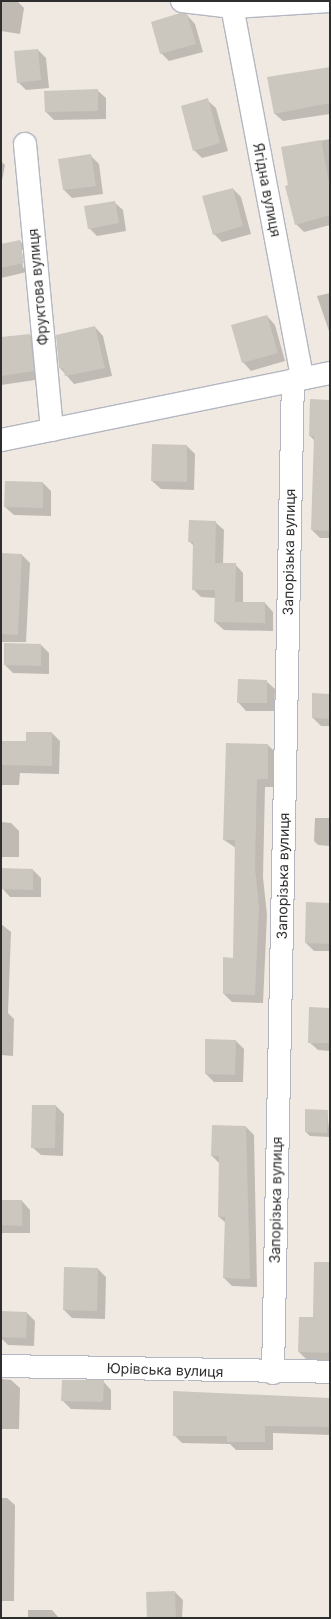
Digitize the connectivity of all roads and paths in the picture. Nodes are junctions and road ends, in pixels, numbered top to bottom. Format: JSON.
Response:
{"nodes":[{"id":1,"x":182,"y":1,"type":"edge"},
{"id":2,"x":330,"y":1,"type":"edge"},
{"id":3,"x":232,"y":4,"type":"edge"},
{"id":4,"x":25,"y":144,"type":"dead end"},
{"id":5,"x":330,"y":373,"type":"edge"},
{"id":6,"x":297,"y":379,"type":"junction"},
{"id":7,"x":52,"y":430,"type":"junction"},
{"id":8,"x":1,"y":440,"type":"edge"},
{"id":9,"x":1,"y":1366,"type":"edge"},
{"id":10,"x":330,"y":1372,"type":"edge"},
{"id":11,"x":272,"y":1373,"type":"junction"}],
"edges":[{"from":1,"to":3,"type":"street"},
{"from":2,"to":3,"type":"street"},
{"from":3,"to":6,"type":"street","name":"Ягідна вулиця"},
{"from":4,"to":7,"type":"street","name":"Фруктова вулиця"},
{"from":5,"to":6,"type":"street"},
{"from":6,"to":7,"type":"street"},
{"from":6,"to":11,"type":"street","name":"Запорізька вулиця"},
{"from":7,"to":8,"type":"street"},
{"from":9,"to":11,"type":"street","name":"Юрівська вулиця"},
{"from":10,"to":11,"type":"street","name":"Юрівська вулиця"}]}
